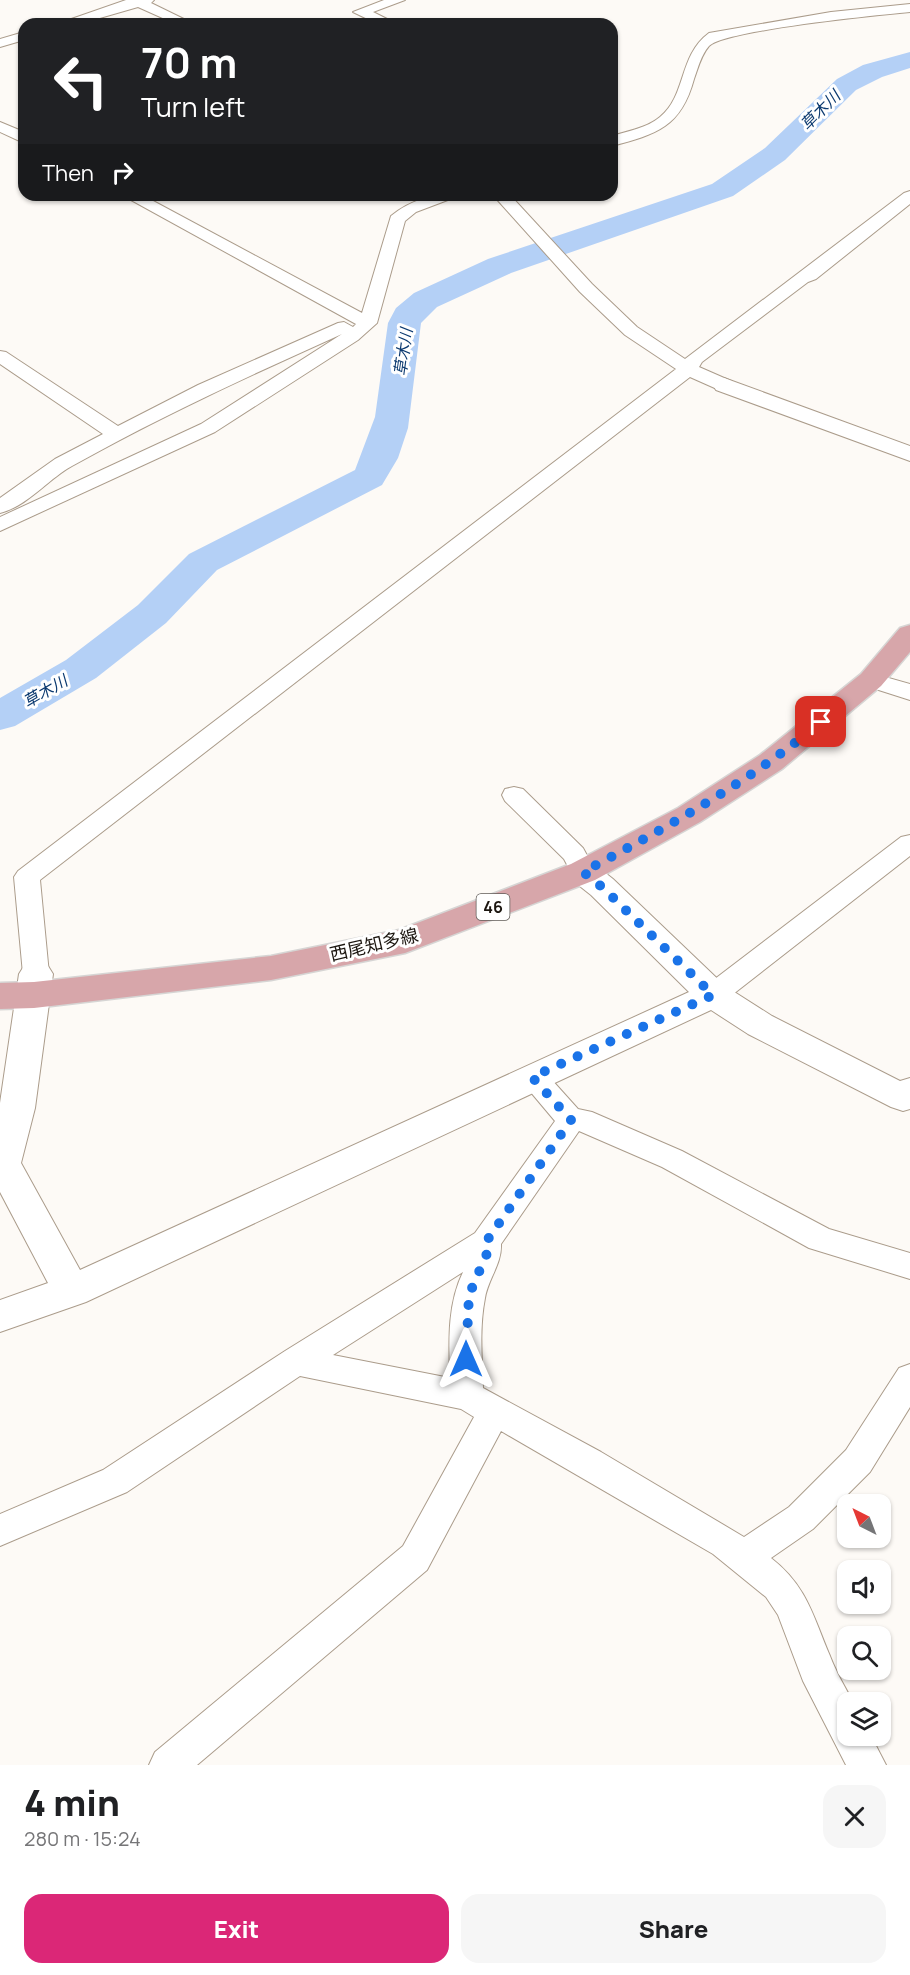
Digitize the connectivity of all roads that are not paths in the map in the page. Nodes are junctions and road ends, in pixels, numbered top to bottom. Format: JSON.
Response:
{"nodes":[{"id":1,"x":398,"y":0,"type":"edge"},
{"id":2,"x":140,"y":1,"type":"edge"},
{"id":3,"x":910,"y":8,"type":"edge"},
{"id":4,"x":84,"y":18,"type":"edge"},
{"id":5,"x":175,"y":18,"type":"edge"},
{"id":6,"x":375,"y":18,"type":"edge"},
{"id":7,"x":18,"y":38,"type":"edge"},
{"id":8,"x":0,"y":42,"type":"edge"},
{"id":9,"x":0,"y":126,"type":"edge"},
{"id":10,"x":18,"y":135,"type":"edge"},
{"id":11,"x":618,"y":139,"type":"edge"},
{"id":12,"x":910,"y":196,"type":"edge"},
{"id":13,"x":141,"y":201,"type":"edge"},
{"id":14,"x":431,"y":201,"type":"edge"},
{"id":15,"x":507,"y":201,"type":"edge"},
{"id":16,"x":368,"y":323,"type":"junction"},
{"id":17,"x":0,"y":356,"type":"edge"},
{"id":18,"x":688,"y":369,"type":"junction"},
{"id":19,"x":724,"y":386,"type":"joint"},
{"id":20,"x":118,"y":435,"type":"junction"},
{"id":21,"x":910,"y":454,"type":"edge"},
{"id":22,"x":0,"y":507,"type":"edge"},
{"id":23,"x":0,"y":525,"type":"edge"},
{"id":24,"x":910,"y":634,"type":"edge"},
{"id":25,"x":870,"y":680,"type":"junction"},
{"id":26,"x":910,"y":693,"type":"edge"},
{"id":27,"x":514,"y":795,"type":"dead end"},
{"id":28,"x":910,"y":843,"type":"edge"},
{"id":29,"x":583,"y":872,"type":"junction"},
{"id":30,"x":35,"y":985,"type":"junction"},
{"id":31,"x":713,"y":995,"type":"junction"},
{"id":32,"x":0,"y":996,"type":"edge"},
{"id":33,"x":532,"y":1077,"type":"junction"},
{"id":34,"x":910,"y":1091,"type":"edge"},
{"id":35,"x":571,"y":1120,"type":"junction"},
{"id":36,"x":2,"y":1163,"type":"edge"},
{"id":37,"x":486,"y":1242,"type":"junction"},
{"id":38,"x":910,"y":1266,"type":"edge"},
{"id":39,"x":72,"y":1291,"type":"junction"},
{"id":40,"x":0,"y":1316,"type":"edge"},
{"id":41,"x":296,"y":1361,"type":"junction"},
{"id":42,"x":910,"y":1378,"type":"edge"},
{"id":43,"x":480,"y":1404,"type":"junction"},
{"id":44,"x":0,"y":1530,"type":"edge"},
{"id":45,"x":744,"y":1556,"type":"junction"},
{"id":46,"x":837,"y":1710,"type":"edge"},
{"id":47,"x":856,"y":1746,"type":"edge"},
{"id":48,"x":168,"y":1765,"type":"edge"},
{"id":49,"x":867,"y":1765,"type":"edge"}],
"edges":[{"from":1,"to":6,"type":"street"},
{"from":2,"to":4,"type":"street"},
{"from":2,"to":5,"type":"street"},
{"from":3,"to":11,"type":"street"},
{"from":7,"to":8,"type":"street"},
{"from":9,"to":10,"type":"street"},
{"from":12,"to":18,"type":"street"},
{"from":13,"to":16,"type":"street"},
{"from":14,"to":16,"type":"street"},
{"from":15,"to":18,"type":"street"},
{"from":16,"to":20,"type":"street"},
{"from":16,"to":23,"type":"street"},
{"from":17,"to":20,"type":"street"},
{"from":18,"to":19,"type":"street"},
{"from":18,"to":30,"type":"street"},
{"from":19,"to":21,"type":"street"},
{"from":20,"to":22,"type":"street"},
{"from":24,"to":25,"type":"main road","name":"西尾知多線","number":"46"},
{"from":25,"to":26,"type":"street"},
{"from":25,"to":29,"type":"main road","name":"西尾知多線","number":"46"},
{"from":27,"to":29,"type":"street"},
{"from":28,"to":31,"type":"street"},
{"from":29,"to":30,"type":"main road","name":"西尾知多線","number":"46"},
{"from":29,"to":31,"type":"street"},
{"from":30,"to":32,"type":"main road","name":"西尾知多線","number":"46"},
{"from":30,"to":36,"type":"street"},
{"from":31,"to":33,"type":"street"},
{"from":31,"to":34,"type":"street"},
{"from":33,"to":35,"type":"street"},
{"from":33,"to":39,"type":"street"},
{"from":35,"to":37,"type":"street"},
{"from":35,"to":38,"type":"street"},
{"from":36,"to":39,"type":"street"},
{"from":37,"to":41,"type":"street"},
{"from":37,"to":43,"type":"street"},
{"from":39,"to":40,"type":"street"},
{"from":41,"to":43,"type":"street"},
{"from":41,"to":44,"type":"street"},
{"from":42,"to":45,"type":"street"},
{"from":43,"to":45,"type":"street"},
{"from":43,"to":48,"type":"street"},
{"from":45,"to":46,"type":"street"},
{"from":47,"to":49,"type":"street"}]}
